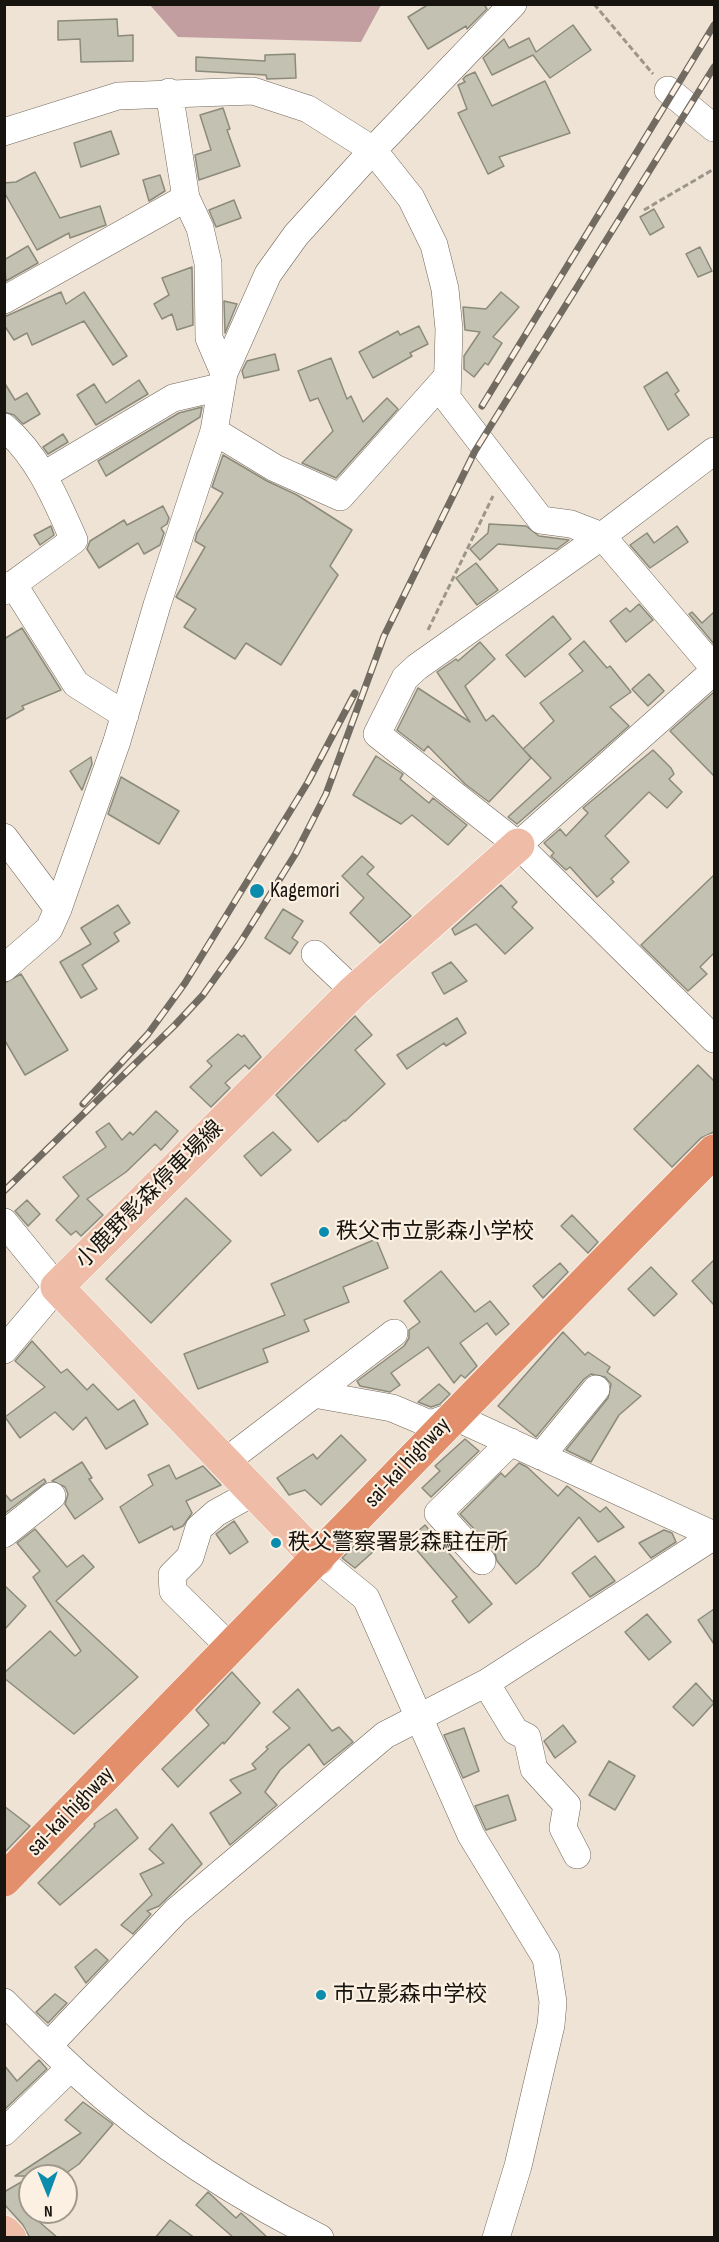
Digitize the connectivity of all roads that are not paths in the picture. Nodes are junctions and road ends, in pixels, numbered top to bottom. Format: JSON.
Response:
{"nodes":[{"id":1,"x":513,"y":4,"type":"edge"},
{"id":2,"x":668,"y":90,"type":"road end"},
{"id":3,"x":169,"y":92,"type":"junction"},
{"id":4,"x":714,"y":128,"type":"edge"},
{"id":5,"x":4,"y":132,"type":"edge"},
{"id":6,"x":373,"y":150,"type":"junction"},
{"id":7,"x":186,"y":198,"type":"junction"},
{"id":8,"x":4,"y":300,"type":"edge"},
{"id":9,"x":222,"y":380,"type":"junction"},
{"id":10,"x":447,"y":387,"type":"junction"},
{"id":11,"x":4,"y":427,"type":"edge"},
{"id":12,"x":214,"y":431,"type":"junction"},
{"id":13,"x":714,"y":451,"type":"edge"},
{"id":14,"x":44,"y":475,"type":"junction"},
{"id":15,"x":602,"y":536,"type":"junction"},
{"id":16,"x":9,"y":588,"type":"edge"},
{"id":17,"x":714,"y":669,"type":"edge"},
{"id":18,"x":125,"y":715,"type":"junction"},
{"id":19,"x":4,"y":837,"type":"edge"},
{"id":20,"x":518,"y":845,"type":"junction"},
{"id":21,"x":58,"y":909,"type":"junction"},
{"id":22,"x":315,"y":954,"type":"dead end"},
{"id":23,"x":4,"y":968,"type":"edge"},
{"id":24,"x":354,"y":991,"type":"junction"},
{"id":25,"x":714,"y":1039,"type":"edge"},
{"id":26,"x":714,"y":1151,"type":"edge"},
{"id":27,"x":4,"y":1222,"type":"edge"},
{"id":28,"x":57,"y":1287,"type":"junction"},
{"id":29,"x":394,"y":1333,"type":"dead end"},
{"id":30,"x":4,"y":1350,"type":"edge"},
{"id":31,"x":596,"y":1389,"type":"dead end"},
{"id":32,"x":314,"y":1394,"type":"junction"},
{"id":33,"x":453,"y":1416,"type":"junction"},
{"id":34,"x":511,"y":1442,"type":"junction"},
{"id":35,"x":541,"y":1456,"type":"junction"},
{"id":36,"x":225,"y":1462,"type":"junction"},
{"id":37,"x":254,"y":1492,"type":"junction"},
{"id":38,"x":51,"y":1496,"type":"dead end"},
{"id":39,"x":4,"y":1534,"type":"edge"},
{"id":40,"x":714,"y":1536,"type":"edge"},
{"id":41,"x":318,"y":1559,"type":"junction"},
{"id":42,"x":482,"y":1562,"type":"dead end"},
{"id":43,"x":231,"y":1648,"type":"junction"},
{"id":44,"x":486,"y":1683,"type":"junction"},
{"id":45,"x":420,"y":1717,"type":"junction"},
{"id":46,"x":577,"y":1855,"type":"dead end"},
{"id":47,"x":4,"y":1880,"type":"edge"},
{"id":48,"x":4,"y":2002,"type":"edge"},
{"id":49,"x":48,"y":2046,"type":"junction"},
{"id":50,"x":70,"y":2068,"type":"junction"},
{"id":51,"x":4,"y":2132,"type":"edge"},
{"id":52,"x":4,"y":2232,"type":"edge"},
{"id":53,"x":10,"y":2238,"type":"edge"},
{"id":54,"x":320,"y":2238,"type":"edge"},
{"id":55,"x":496,"y":2238,"type":"edge"}],
"edges":[{"from":1,"to":6,"type":"street"},
{"from":2,"to":4,"type":"street"},
{"from":3,"to":5,"type":"street"},
{"from":3,"to":6,"type":"street"},
{"from":3,"to":7,"type":"street"},
{"from":6,"to":9,"type":"street"},
{"from":6,"to":10,"type":"street"},
{"from":7,"to":8,"type":"street"},
{"from":7,"to":9,"type":"street"},
{"from":9,"to":12,"type":"street"},
{"from":9,"to":14,"type":"street"},
{"from":10,"to":12,"type":"street"},
{"from":10,"to":15,"type":"street"},
{"from":11,"to":14,"type":"street"},
{"from":12,"to":18,"type":"street"},
{"from":13,"to":15,"type":"street"},
{"from":14,"to":16,"type":"street"},
{"from":15,"to":17,"type":"street"},
{"from":15,"to":20,"type":"street"},
{"from":16,"to":18,"type":"street"},
{"from":17,"to":20,"type":"street"},
{"from":18,"to":21,"type":"street"},
{"from":19,"to":21,"type":"street"},
{"from":20,"to":24,"type":"main road","name":"小鹿野影森停車場線"},
{"from":20,"to":25,"type":"street"},
{"from":21,"to":23,"type":"street"},
{"from":22,"to":24,"type":"street"},
{"from":24,"to":28,"type":"main road","name":"小鹿野影森停車場線"},
{"from":26,"to":33,"type":"highway","name":"sai-kai highway"},
{"from":27,"to":28,"type":"street"},
{"from":28,"to":30,"type":"street"},
{"from":28,"to":36,"type":"main road","name":"小鹿野影森停車場線"},
{"from":29,"to":32,"type":"street"},
{"from":31,"to":35,"type":"street"},
{"from":32,"to":33,"type":"street"},
{"from":32,"to":36,"type":"street"},
{"from":33,"to":34,"type":"street"},
{"from":33,"to":41,"type":"highway","name":"sai-kai highway"},
{"from":34,"to":35,"type":"street"},
{"from":34,"to":42,"type":"street"},
{"from":35,"to":40,"type":"street"},
{"from":36,"to":37,"type":"main road","name":"小鹿野影森停車場線"},
{"from":37,"to":41,"type":"main road","name":"小鹿野影森停車場線"},
{"from":37,"to":43,"type":"street"},
{"from":38,"to":39,"type":"street"},
{"from":40,"to":44,"type":"street"},
{"from":41,"to":43,"type":"highway","name":"sai-kai highway"},
{"from":41,"to":45,"type":"street"},
{"from":43,"to":47,"type":"highway","name":"sai-kai highway"},
{"from":44,"to":45,"type":"street"},
{"from":44,"to":46,"type":"street"},
{"from":45,"to":49,"type":"street"},
{"from":45,"to":55,"type":"street"},
{"from":48,"to":49,"type":"street"},
{"from":49,"to":50,"type":"street"},
{"from":50,"to":51,"type":"street"},
{"from":50,"to":54,"type":"street"},
{"from":52,"to":53,"type":"main road"}]}
